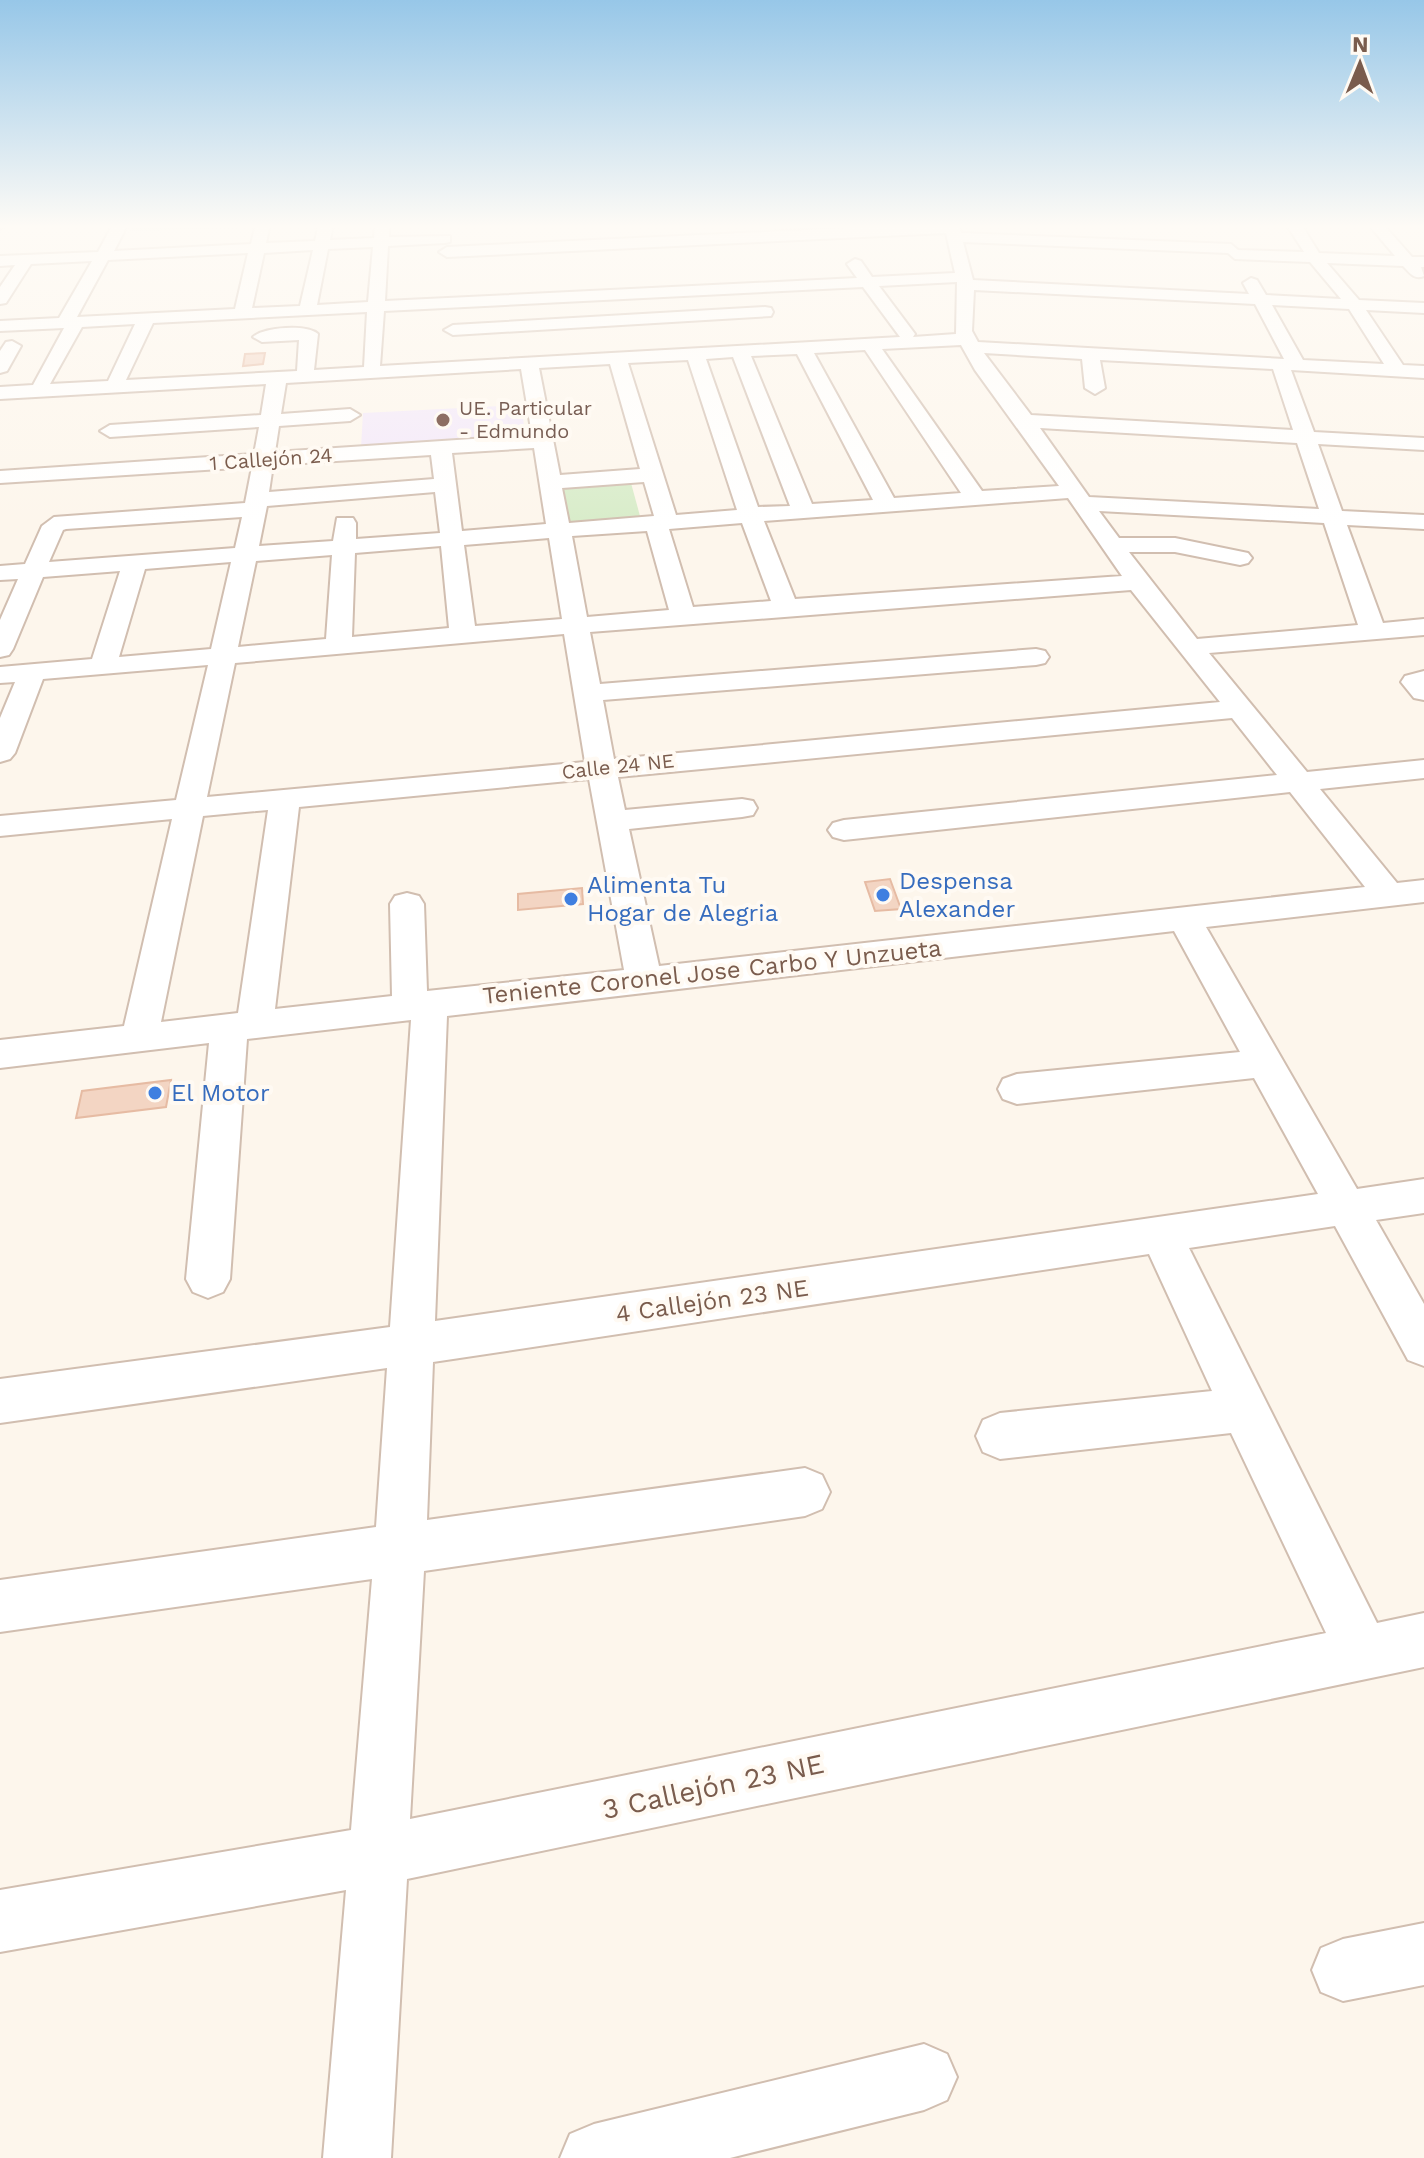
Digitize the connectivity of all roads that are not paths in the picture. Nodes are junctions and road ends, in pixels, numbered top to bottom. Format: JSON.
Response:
{"nodes":[{"id":1,"x":23,"y":325,"type":"edge"},
{"id":2,"x":69,"y":325,"type":"edge"},
{"id":3,"x":146,"y":325,"type":"edge"},
{"id":4,"x":373,"y":325,"type":"edge"},
{"id":5,"x":453,"y":325,"type":"edge"},
{"id":6,"x":546,"y":325,"type":"edge"},
{"id":7,"x":896,"y":325,"type":"edge"},
{"id":8,"x":966,"y":325,"type":"edge"},
{"id":9,"x":1272,"y":325,"type":"edge"},
{"id":10,"x":1367,"y":325,"type":"edge"},
{"id":11,"x":0,"y":326,"type":"edge"},
{"id":12,"x":453,"y":330,"type":"junction"},
{"id":13,"x":906,"y":334,"type":"junction"},
{"id":14,"x":238,"y":338,"type":"dead end"},
{"id":15,"x":967,"y":339,"type":"junction"},
{"id":16,"x":869,"y":343,"type":"junction"},
{"id":17,"x":12,"y":346,"type":"dead end"},
{"id":18,"x":802,"y":347,"type":"junction"},
{"id":19,"x":739,"y":350,"type":"junction"},
{"id":20,"x":1090,"y":352,"type":"junction"},
{"id":21,"x":695,"y":353,"type":"junction"},
{"id":22,"x":617,"y":357,"type":"junction"},
{"id":23,"x":454,"y":360,"type":"junction"},
{"id":24,"x":529,"y":362,"type":"junction"},
{"id":25,"x":1289,"y":364,"type":"junction"},
{"id":26,"x":372,"y":365,"type":"junction"},
{"id":27,"x":0,"y":367,"type":"edge"},
{"id":28,"x":305,"y":369,"type":"junction"},
{"id":29,"x":1397,"y":370,"type":"junction"},
{"id":30,"x":1424,"y":372,"type":"edge"},
{"id":31,"x":277,"y":377,"type":"junction"},
{"id":32,"x":117,"y":380,"type":"junction"},
{"id":33,"x":41,"y":384,"type":"junction"},
{"id":34,"x":0,"y":387,"type":"edge"},
{"id":35,"x":1095,"y":388,"type":"dead end"},
{"id":36,"x":0,"y":393,"type":"edge"},
{"id":37,"x":350,"y":415,"type":"dead end"},
{"id":38,"x":269,"y":420,"type":"junction"},
{"id":39,"x":1025,"y":421,"type":"junction"},
{"id":40,"x":110,"y":431,"type":"dead end"},
{"id":41,"x":1305,"y":437,"type":"junction"},
{"id":42,"x":541,"y":441,"type":"junction"},
{"id":43,"x":1424,"y":444,"type":"edge"},
{"id":44,"x":441,"y":447,"type":"junction"},
{"id":45,"x":263,"y":460,"type":"junction"},
{"id":46,"x":653,"y":475,"type":"junction"},
{"id":47,"x":0,"y":477,"type":"edge"},
{"id":48,"x":550,"y":482,"type":"junction"},
{"id":49,"x":445,"y":485,"type":"junction"},
{"id":50,"x":346,"y":493,"type":"junction"},
{"id":51,"x":1079,"y":497,"type":"junction"},
{"id":52,"x":976,"y":499,"type":"junction"},
{"id":53,"x":256,"y":504,"type":"junction"},
{"id":54,"x":887,"y":505,"type":"junction"},
{"id":55,"x":804,"y":512,"type":"junction"},
{"id":56,"x":750,"y":516,"type":"junction"},
{"id":57,"x":1333,"y":516,"type":"junction"},
{"id":58,"x":1424,"y":522,"type":"edge"},
{"id":59,"x":662,"y":523,"type":"junction"},
{"id":60,"x":560,"y":530,"type":"junction"},
{"id":61,"x":452,"y":538,"type":"junction"},
{"id":62,"x":1112,"y":545,"type":"junction"},
{"id":63,"x":344,"y":547,"type":"junction"},
{"id":64,"x":245,"y":554,"type":"junction"},
{"id":65,"x":1240,"y":558,"type":"dead end"},
{"id":66,"x":135,"y":562,"type":"junction"},
{"id":67,"x":33,"y":570,"type":"junction"},
{"id":68,"x":0,"y":573,"type":"edge"},
{"id":69,"x":1138,"y":582,"type":"junction"},
{"id":70,"x":786,"y":607,"type":"junction"},
{"id":71,"x":683,"y":616,"type":"junction"},
{"id":72,"x":576,"y":625,"type":"junction"},
{"id":73,"x":1424,"y":627,"type":"edge"},
{"id":74,"x":1373,"y":631,"type":"junction"},
{"id":75,"x":463,"y":635,"type":"junction"},
{"id":76,"x":339,"y":646,"type":"junction"},
{"id":77,"x":1191,"y":647,"type":"junction"},
{"id":78,"x":0,"y":649,"type":"edge"},
{"id":79,"x":224,"y":656,"type":"junction"},
{"id":80,"x":1036,"y":657,"type":"dead end"},
{"id":81,"x":103,"y":667,"type":"junction"},
{"id":82,"x":32,"y":673,"type":"junction"},
{"id":83,"x":0,"y":675,"type":"edge"},
{"id":84,"x":1424,"y":679,"type":"edge"},
{"id":85,"x":1424,"y":692,"type":"edge"},
{"id":86,"x":588,"y":693,"type":"junction"},
{"id":87,"x":1237,"y":709,"type":"junction"},
{"id":88,"x":0,"y":753,"type":"edge"},
{"id":89,"x":601,"y":767,"type":"junction"},
{"id":90,"x":1424,"y":769,"type":"edge"},
{"id":91,"x":1299,"y":783,"type":"junction"},
{"id":92,"x":285,"y":800,"type":"junction"},
{"id":93,"x":742,"y":808,"type":"dead end"},
{"id":94,"x":191,"y":809,"type":"junction"},
{"id":95,"x":612,"y":821,"type":"junction"},
{"id":96,"x":0,"y":826,"type":"edge"},
{"id":97,"x":844,"y":830,"type":"dead end"},
{"id":98,"x":1424,"y":891,"type":"edge"},
{"id":99,"x":1389,"y":895,"type":"junction"},
{"id":100,"x":407,"y":904,"type":"dead end"},
{"id":101,"x":1185,"y":920,"type":"junction"},
{"id":102,"x":644,"y":980,"type":"junction"},
{"id":103,"x":420,"y":1004,"type":"junction"},
{"id":104,"x":243,"y":1025,"type":"junction"},
{"id":105,"x":139,"y":1039,"type":"junction"},
{"id":106,"x":0,"y":1054,"type":"edge"},
{"id":107,"x":1266,"y":1063,"type":"junction"},
{"id":108,"x":1017,"y":1089,"type":"dead end"},
{"id":109,"x":1424,"y":1196,"type":"edge"},
{"id":110,"x":1346,"y":1208,"type":"junction"},
{"id":111,"x":1161,"y":1235,"type":"junction"},
{"id":112,"x":208,"y":1279,"type":"dead end"},
{"id":113,"x":409,"y":1345,"type":"junction"},
{"id":114,"x":1424,"y":1346,"type":"edge"},
{"id":115,"x":0,"y":1401,"type":"edge"},
{"id":116,"x":1244,"y":1410,"type":"junction"},
{"id":117,"x":1000,"y":1436,"type":"dead end"},
{"id":118,"x":805,"y":1492,"type":"dead end"},
{"id":119,"x":400,"y":1551,"type":"junction"},
{"id":120,"x":0,"y":1606,"type":"edge"},
{"id":121,"x":1424,"y":1640,"type":"edge"},
{"id":122,"x":1363,"y":1652,"type":"junction"},
{"id":123,"x":378,"y":1855,"type":"junction"},
{"id":124,"x":0,"y":1921,"type":"edge"},
{"id":125,"x":1424,"y":1954,"type":"edge"},
{"id":126,"x":1343,"y":1970,"type":"dead end"},
{"id":127,"x":924,"y":2077,"type":"dead end"},
{"id":128,"x":357,"y":2158,"type":"edge"},
{"id":129,"x":594,"y":2158,"type":"edge"}],
"edges":[{"from":1,"to":11,"type":"street"},
{"from":2,"to":33,"type":"street"},
{"from":3,"to":32,"type":"street"},
{"from":4,"to":26,"type":"street"},
{"from":5,"to":12,"type":"street"},
{"from":6,"to":12,"type":"street"},
{"from":7,"to":13,"type":"street"},
{"from":8,"to":15,"type":"street"},
{"from":9,"to":25,"type":"street"},
{"from":10,"to":29,"type":"street"},
{"from":12,"to":23,"type":"street"},
{"from":13,"to":15,"type":"street"},
{"from":13,"to":23,"type":"street"},
{"from":14,"to":28,"type":"street"},
{"from":15,"to":16,"type":"street"},
{"from":15,"to":20,"type":"street"},
{"from":15,"to":39,"type":"street"},
{"from":16,"to":18,"type":"street"},
{"from":16,"to":52,"type":"street"},
{"from":17,"to":27,"type":"street"},
{"from":18,"to":19,"type":"street"},
{"from":18,"to":54,"type":"street"},
{"from":19,"to":21,"type":"street"},
{"from":19,"to":55,"type":"street"},
{"from":20,"to":25,"type":"street"},
{"from":20,"to":35,"type":"street"},
{"from":21,"to":22,"type":"street"},
{"from":21,"to":56,"type":"street"},
{"from":22,"to":24,"type":"street"},
{"from":22,"to":46,"type":"street"},
{"from":23,"to":26,"type":"street"},
{"from":24,"to":31,"type":"street"},
{"from":24,"to":42,"type":"street"},
{"from":25,"to":29,"type":"street"},
{"from":25,"to":41,"type":"street"},
{"from":26,"to":28,"type":"street"},
{"from":28,"to":32,"type":"street"},
{"from":29,"to":30,"type":"street"},
{"from":31,"to":36,"type":"street"},
{"from":31,"to":38,"type":"street"},
{"from":32,"to":33,"type":"street"},
{"from":33,"to":34,"type":"street"},
{"from":37,"to":38,"type":"street"},
{"from":38,"to":40,"type":"street"},
{"from":38,"to":45,"type":"street"},
{"from":39,"to":41,"type":"street"},
{"from":39,"to":51,"type":"street"},
{"from":41,"to":43,"type":"street"},
{"from":41,"to":57,"type":"street"},
{"from":42,"to":44,"type":"street","name":"1 Callejón 24"},
{"from":42,"to":48,"type":"street"},
{"from":44,"to":45,"type":"street","name":"1 Callejón 24"},
{"from":44,"to":49,"type":"street"},
{"from":45,"to":47,"type":"street","name":"1 Callejón 24"},
{"from":45,"to":53,"type":"street"},
{"from":46,"to":48,"type":"street"},
{"from":46,"to":59,"type":"street"},
{"from":48,"to":60,"type":"street"},
{"from":49,"to":50,"type":"street"},
{"from":49,"to":61,"type":"street"},
{"from":50,"to":53,"type":"street"},
{"from":50,"to":63,"type":"street"},
{"from":51,"to":52,"type":"street"},
{"from":51,"to":57,"type":"street"},
{"from":51,"to":62,"type":"street"},
{"from":52,"to":54,"type":"street"},
{"from":53,"to":64,"type":"street"},
{"from":53,"to":67,"type":"street"},
{"from":54,"to":55,"type":"street"},
{"from":55,"to":56,"type":"street"},
{"from":56,"to":59,"type":"street"},
{"from":56,"to":70,"type":"street"},
{"from":57,"to":58,"type":"street"},
{"from":57,"to":74,"type":"street"},
{"from":59,"to":60,"type":"street"},
{"from":59,"to":71,"type":"street"},
{"from":60,"to":61,"type":"street"},
{"from":60,"to":72,"type":"street"},
{"from":61,"to":63,"type":"street"},
{"from":61,"to":75,"type":"street"},
{"from":62,"to":65,"type":"street"},
{"from":62,"to":69,"type":"street"},
{"from":63,"to":64,"type":"street"},
{"from":63,"to":76,"type":"street"},
{"from":64,"to":66,"type":"street"},
{"from":64,"to":79,"type":"street"},
{"from":66,"to":67,"type":"street"},
{"from":66,"to":81,"type":"street"},
{"from":67,"to":68,"type":"street"},
{"from":67,"to":78,"type":"street"},
{"from":69,"to":70,"type":"street"},
{"from":69,"to":77,"type":"street"},
{"from":70,"to":71,"type":"street"},
{"from":71,"to":72,"type":"street"},
{"from":72,"to":75,"type":"street"},
{"from":72,"to":86,"type":"street"},
{"from":73,"to":74,"type":"street"},
{"from":74,"to":77,"type":"street"},
{"from":75,"to":76,"type":"street"},
{"from":76,"to":79,"type":"street"},
{"from":77,"to":87,"type":"street"},
{"from":79,"to":81,"type":"street"},
{"from":79,"to":94,"type":"street"},
{"from":80,"to":86,"type":"street"},
{"from":81,"to":82,"type":"street"},
{"from":82,"to":83,"type":"street"},
{"from":82,"to":88,"type":"street"},
{"from":84,"to":85,"type":"street"},
{"from":86,"to":89,"type":"street"},
{"from":87,"to":89,"type":"street","name":"Calle 24 NE"},
{"from":87,"to":91,"type":"street"},
{"from":89,"to":92,"type":"street","name":"Calle 24 NE"},
{"from":89,"to":95,"type":"street"},
{"from":90,"to":91,"type":"street"},
{"from":91,"to":97,"type":"street"},
{"from":91,"to":99,"type":"street"},
{"from":92,"to":94,"type":"street","name":"Calle 24 NE"},
{"from":92,"to":104,"type":"street"},
{"from":93,"to":95,"type":"street"},
{"from":94,"to":96,"type":"street","name":"Calle 24 NE"},
{"from":94,"to":105,"type":"street"},
{"from":95,"to":102,"type":"street"},
{"from":98,"to":99,"type":"street","name":"Teniente Coronel Jose Carbo Y Unzueta"},
{"from":99,"to":101,"type":"street","name":"Teniente Coronel Jose Carbo Y Unzueta"},
{"from":100,"to":103,"type":"street"},
{"from":101,"to":102,"type":"street","name":"Teniente Coronel Jose Carbo Y Unzueta"},
{"from":101,"to":107,"type":"street"},
{"from":102,"to":103,"type":"street","name":"Teniente Coronel Jose Carbo Y Unzueta"},
{"from":103,"to":104,"type":"street","name":"Teniente Coronel Jose Carbo Y Unzueta"},
{"from":103,"to":113,"type":"street"},
{"from":104,"to":105,"type":"street","name":"Teniente Coronel Jose Carbo Y Unzueta"},
{"from":104,"to":112,"type":"street"},
{"from":105,"to":106,"type":"street","name":"Teniente Coronel Jose Carbo Y Unzueta"},
{"from":107,"to":108,"type":"street"},
{"from":107,"to":110,"type":"street"},
{"from":109,"to":110,"type":"street","name":"4 Callejón 23 NE"},
{"from":110,"to":111,"type":"street","name":"4 Callejón 23 NE"},
{"from":110,"to":114,"type":"street"},
{"from":111,"to":113,"type":"street","name":"4 Callejón 23 NE"},
{"from":111,"to":116,"type":"street"},
{"from":113,"to":115,"type":"street","name":"4 Callejón 23 NE"},
{"from":113,"to":119,"type":"street"},
{"from":116,"to":117,"type":"street"},
{"from":116,"to":122,"type":"street"},
{"from":118,"to":119,"type":"street"},
{"from":119,"to":120,"type":"street"},
{"from":119,"to":123,"type":"street"},
{"from":121,"to":122,"type":"street","name":"3 Callejón 23 NE"},
{"from":122,"to":123,"type":"street","name":"3 Callejón 23 NE"},
{"from":123,"to":124,"type":"street","name":"3 Callejón 23 NE"},
{"from":123,"to":128,"type":"street"},
{"from":125,"to":126,"type":"street"},
{"from":127,"to":129,"type":"street"}]}
